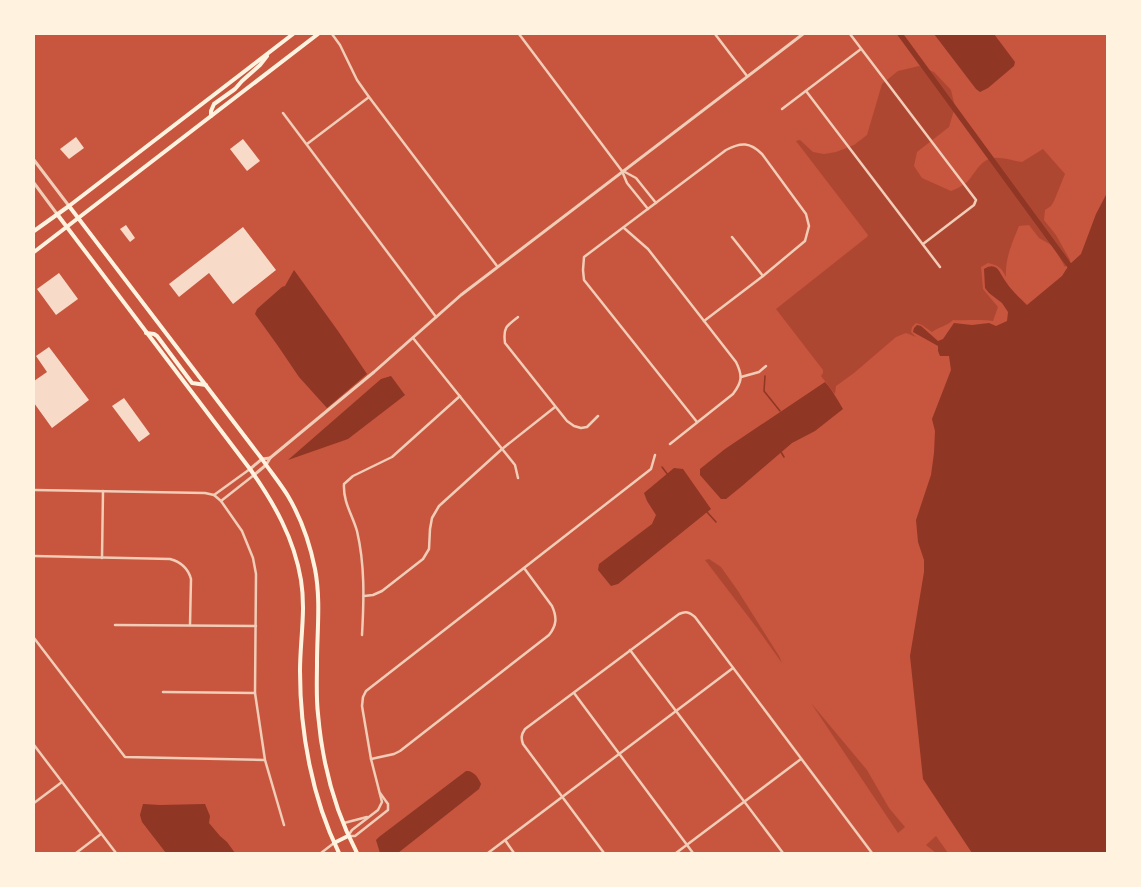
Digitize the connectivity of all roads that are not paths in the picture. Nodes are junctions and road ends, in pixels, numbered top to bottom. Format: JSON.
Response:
{"nodes":[{"id":1,"x":293,"y":34,"type":"edge"},
{"id":2,"x":318,"y":34,"type":"edge"},
{"id":3,"x":332,"y":34,"type":"edge"},
{"id":4,"x":519,"y":34,"type":"edge"},
{"id":5,"x":715,"y":34,"type":"edge"},
{"id":6,"x":803,"y":34,"type":"edge"},
{"id":7,"x":850,"y":34,"type":"edge"},
{"id":8,"x":861,"y":49,"type":"junction"},
{"id":9,"x":271,"y":50,"type":"junction"},
{"id":10,"x":747,"y":76,"type":"junction"},
{"id":11,"x":806,"y":91,"type":"junction"},
{"id":12,"x":369,"y":97,"type":"junction"},
{"id":13,"x":782,"y":109,"type":"dead end"},
{"id":14,"x":283,"y":113,"type":"dead end"},
{"id":15,"x":211,"y":116,"type":"junction"},
{"id":16,"x":307,"y":144,"type":"junction"},
{"id":17,"x":34,"y":160,"type":"edge"},
{"id":18,"x":622,"y":171,"type":"junction"},
{"id":19,"x":34,"y":183,"type":"edge"},
{"id":20,"x":656,"y":203,"type":"junction"},
{"id":21,"x":69,"y":206,"type":"junction"},
{"id":22,"x":648,"y":209,"type":"junction"},
{"id":23,"x":57,"y":214,"type":"junction"},
{"id":24,"x":79,"y":218,"type":"junction"},
{"id":25,"x":66,"y":227,"type":"junction"},
{"id":26,"x":624,"y":228,"type":"junction"},
{"id":27,"x":34,"y":230,"type":"edge"},
{"id":28,"x":732,"y":237,"type":"dead end"},
{"id":29,"x":923,"y":244,"type":"junction"},
{"id":30,"x":34,"y":252,"type":"edge"},
{"id":31,"x":497,"y":266,"type":"junction"},
{"id":32,"x":940,"y":268,"type":"dead end"},
{"id":33,"x":763,"y":276,"type":"junction"},
{"id":34,"x":436,"y":317,"type":"junction"},
{"id":35,"x":518,"y":318,"type":"dead end"},
{"id":36,"x":704,"y":321,"type":"junction"},
{"id":37,"x":146,"y":333,"type":"junction"},
{"id":38,"x":413,"y":338,"type":"junction"},
{"id":39,"x":766,"y":366,"type":"dead end"},
{"id":40,"x":741,"y":376,"type":"junction"},
{"id":41,"x":206,"y":385,"type":"junction"},
{"id":42,"x":460,"y":396,"type":"junction"},
{"id":43,"x":555,"y":407,"type":"junction"},
{"id":44,"x":598,"y":416,"type":"dead end"},
{"id":45,"x":697,"y":422,"type":"junction"},
{"id":46,"x":670,"y":444,"type":"dead end"},
{"id":47,"x":502,"y":448,"type":"junction"},
{"id":48,"x":656,"y":455,"type":"dead end"},
{"id":49,"x":270,"y":458,"type":"junction"},
{"id":50,"x":262,"y":459,"type":"junction"},
{"id":51,"x":266,"y":465,"type":"junction"},
{"id":52,"x":250,"y":469,"type":"junction"},
{"id":53,"x":254,"y":475,"type":"junction"},
{"id":54,"x":518,"y":478,"type":"dead end"},
{"id":55,"x":34,"y":490,"type":"edge"},
{"id":56,"x":103,"y":491,"type":"junction"},
{"id":57,"x":214,"y":495,"type":"junction"},
{"id":58,"x":221,"y":501,"type":"junction"},
{"id":59,"x":34,"y":556,"type":"edge"},
{"id":60,"x":102,"y":558,"type":"junction"},
{"id":61,"x":524,"y":568,"type":"junction"},
{"id":62,"x":364,"y":596,"type":"junction"},
{"id":63,"x":115,"y":625,"type":"dead end"},
{"id":64,"x":190,"y":625,"type":"junction"},
{"id":65,"x":256,"y":626,"type":"junction"},
{"id":66,"x":362,"y":635,"type":"dead end"},
{"id":67,"x":34,"y":638,"type":"edge"},
{"id":68,"x":630,"y":650,"type":"junction"},
{"id":69,"x":733,"y":668,"type":"junction"},
{"id":70,"x":163,"y":692,"type":"dead end"},
{"id":71,"x":255,"y":693,"type":"junction"},
{"id":72,"x":574,"y":694,"type":"junction"},
{"id":73,"x":676,"y":711,"type":"junction"},
{"id":74,"x":34,"y":745,"type":"edge"},
{"id":75,"x":619,"y":754,"type":"junction"},
{"id":76,"x":801,"y":759,"type":"junction"},
{"id":77,"x":266,"y":760,"type":"junction"},
{"id":78,"x":371,"y":760,"type":"junction"},
{"id":79,"x":62,"y":782,"type":"junction"},
{"id":80,"x":380,"y":792,"type":"junction"},
{"id":81,"x":562,"y":797,"type":"junction"},
{"id":82,"x":745,"y":802,"type":"junction"},
{"id":83,"x":34,"y":803,"type":"edge"},
{"id":84,"x":368,"y":817,"type":"junction"},
{"id":85,"x":344,"y":823,"type":"junction"},
{"id":86,"x":284,"y":825,"type":"dead end"},
{"id":87,"x":101,"y":834,"type":"junction"},
{"id":88,"x":348,"y":836,"type":"junction"},
{"id":89,"x":505,"y":840,"type":"junction"},
{"id":90,"x":334,"y":843,"type":"junction"},
{"id":91,"x":687,"y":845,"type":"junction"},
{"id":92,"x":76,"y":853,"type":"edge"},
{"id":93,"x":116,"y":853,"type":"edge"},
{"id":94,"x":321,"y":853,"type":"edge"},
{"id":95,"x":339,"y":853,"type":"edge"},
{"id":96,"x":357,"y":853,"type":"edge"},
{"id":97,"x":488,"y":853,"type":"edge"},
{"id":98,"x":514,"y":853,"type":"edge"},
{"id":99,"x":604,"y":853,"type":"edge"},
{"id":100,"x":676,"y":853,"type":"edge"},
{"id":101,"x":693,"y":853,"type":"edge"},
{"id":102,"x":783,"y":853,"type":"edge"},
{"id":103,"x":872,"y":853,"type":"edge"}],
"edges":[{"from":1,"to":9,"type":"main road"},
{"from":2,"to":15,"type":"main road"},
{"from":3,"to":12,"type":"street"},
{"from":4,"to":18,"type":"street"},
{"from":5,"to":10,"type":"street"},
{"from":6,"to":10,"type":"street"},
{"from":7,"to":8,"type":"street"},
{"from":8,"to":11,"type":"street"},
{"from":8,"to":29,"type":"street"},
{"from":9,"to":15,"type":"main road"},
{"from":9,"to":21,"type":"main road"},
{"from":10,"to":18,"type":"street"},
{"from":11,"to":13,"type":"street"},
{"from":11,"to":29,"type":"street"},
{"from":12,"to":16,"type":"street"},
{"from":12,"to":31,"type":"street"},
{"from":14,"to":16,"type":"street"},
{"from":15,"to":24,"type":"main road"},
{"from":16,"to":34,"type":"street"},
{"from":17,"to":21,"type":"street"},
{"from":18,"to":20,"type":"street"},
{"from":18,"to":22,"type":"street"},
{"from":18,"to":31,"type":"street"},
{"from":19,"to":23,"type":"street"},
{"from":20,"to":22,"type":"street"},
{"from":20,"to":33,"type":"street"},
{"from":21,"to":23,"type":"main road"},
{"from":21,"to":24,"type":"main road"},
{"from":22,"to":26,"type":"street"},
{"from":23,"to":25,"type":"main road"},
{"from":23,"to":27,"type":"main road"},
{"from":24,"to":25,"type":"main road"},
{"from":24,"to":41,"type":"main road"},
{"from":25,"to":30,"type":"main road"},
{"from":25,"to":37,"type":"main road"},
{"from":26,"to":36,"type":"street"},
{"from":26,"to":45,"type":"street"},
{"from":28,"to":33,"type":"street"},
{"from":29,"to":32,"type":"street"},
{"from":31,"to":34,"type":"street"},
{"from":33,"to":36,"type":"street"},
{"from":34,"to":38,"type":"street"},
{"from":35,"to":43,"type":"street"},
{"from":36,"to":40,"type":"street"},
{"from":37,"to":41,"type":"main road"},
{"from":37,"to":52,"type":"main road"},
{"from":38,"to":42,"type":"street"},
{"from":38,"to":49,"type":"street"},
{"from":39,"to":40,"type":"street"},
{"from":40,"to":45,"type":"street"},
{"from":41,"to":50,"type":"main road"},
{"from":42,"to":47,"type":"street"},
{"from":42,"to":62,"type":"street"},
{"from":43,"to":44,"type":"street"},
{"from":43,"to":47,"type":"street"},
{"from":45,"to":46,"type":"street"},
{"from":47,"to":54,"type":"street"},
{"from":47,"to":62,"type":"street"},
{"from":48,"to":61,"type":"street"},
{"from":49,"to":50,"type":"street"},
{"from":49,"to":51,"type":"street"},
{"from":50,"to":51,"type":"main road"},
{"from":50,"to":52,"type":"street"},
{"from":51,"to":53,"type":"street"},
{"from":51,"to":85,"type":"main road"},
{"from":52,"to":53,"type":"main road"},
{"from":52,"to":57,"type":"street"},
{"from":53,"to":58,"type":"street"},
{"from":53,"to":90,"type":"main road"},
{"from":55,"to":56,"type":"street"},
{"from":56,"to":57,"type":"street"},
{"from":56,"to":60,"type":"street"},
{"from":57,"to":58,"type":"street"},
{"from":58,"to":65,"type":"street"},
{"from":59,"to":60,"type":"street"},
{"from":60,"to":64,"type":"street"},
{"from":61,"to":78,"type":"street"},
{"from":61,"to":78,"type":"street"},
{"from":62,"to":66,"type":"street"},
{"from":63,"to":64,"type":"street"},
{"from":64,"to":65,"type":"street"},
{"from":65,"to":71,"type":"street"},
{"from":67,"to":77,"type":"street"},
{"from":68,"to":69,"type":"street"},
{"from":68,"to":72,"type":"street"},
{"from":68,"to":73,"type":"street"},
{"from":69,"to":73,"type":"street"},
{"from":69,"to":76,"type":"street"},
{"from":70,"to":71,"type":"street"},
{"from":71,"to":77,"type":"street"},
{"from":72,"to":75,"type":"street"},
{"from":72,"to":81,"type":"street"},
{"from":73,"to":75,"type":"street"},
{"from":73,"to":82,"type":"street"},
{"from":74,"to":79,"type":"street"},
{"from":75,"to":81,"type":"street"},
{"from":75,"to":91,"type":"street"},
{"from":76,"to":82,"type":"street"},
{"from":76,"to":103,"type":"street"},
{"from":77,"to":86,"type":"street"},
{"from":78,"to":80,"type":"street"},
{"from":79,"to":83,"type":"street"},
{"from":79,"to":87,"type":"street"},
{"from":80,"to":84,"type":"street"},
{"from":80,"to":88,"type":"street"},
{"from":81,"to":89,"type":"street"},
{"from":81,"to":99,"type":"street"},
{"from":82,"to":91,"type":"street"},
{"from":82,"to":102,"type":"street"},
{"from":84,"to":85,"type":"street"},
{"from":84,"to":88,"type":"street"},
{"from":85,"to":88,"type":"main road"},
{"from":87,"to":92,"type":"street"},
{"from":87,"to":93,"type":"street"},
{"from":88,"to":90,"type":"main road"},
{"from":88,"to":96,"type":"main road"},
{"from":89,"to":97,"type":"street"},
{"from":89,"to":98,"type":"street"},
{"from":90,"to":94,"type":"street"},
{"from":90,"to":95,"type":"main road"},
{"from":91,"to":100,"type":"street"},
{"from":91,"to":101,"type":"street"}]}
